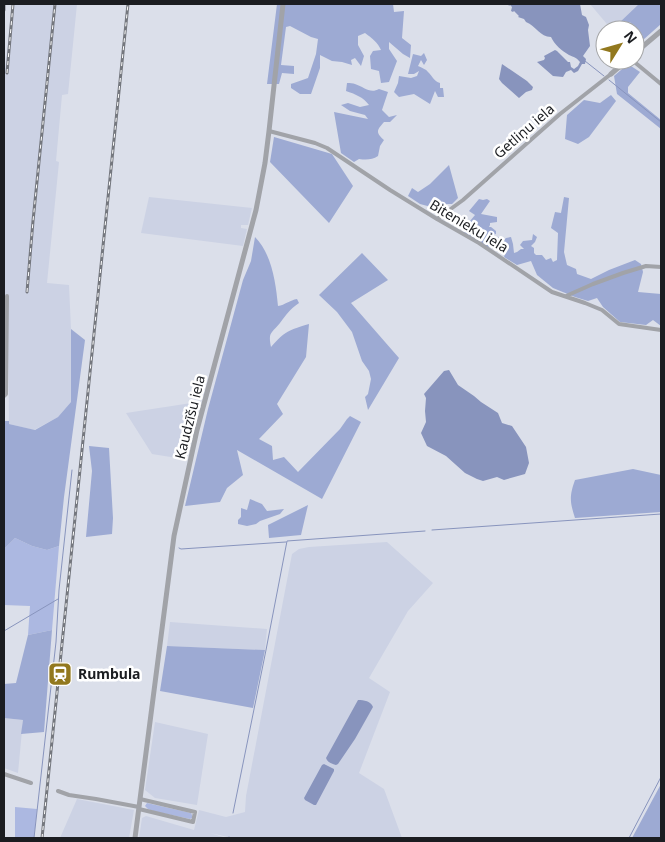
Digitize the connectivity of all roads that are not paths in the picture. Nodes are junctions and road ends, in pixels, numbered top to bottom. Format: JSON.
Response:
{"nodes":[{"id":1,"x":283,"y":4,"type":"edge"},
{"id":2,"x":661,"y":31,"type":"edge"},
{"id":3,"x":645,"y":45,"type":"edge"},
{"id":4,"x":616,"y":70,"type":"edge"},
{"id":5,"x":644,"y":70,"type":"edge"},
{"id":6,"x":611,"y":74,"type":"joint"},
{"id":7,"x":661,"y":84,"type":"edge"},
{"id":8,"x":269,"y":131,"type":"junction"},
{"id":9,"x":437,"y":219,"type":"junction"},
{"id":10,"x":661,"y":267,"type":"edge"},
{"id":11,"x":7,"y":296,"type":"dead end"},
{"id":12,"x":566,"y":296,"type":"junction"},
{"id":13,"x":661,"y":330,"type":"edge"},
{"id":14,"x":4,"y":396,"type":"edge"},
{"id":15,"x":4,"y":774,"type":"edge"},
{"id":16,"x":31,"y":783,"type":"dead end"},
{"id":17,"x":58,"y":791,"type":"dead end"},
{"id":18,"x":140,"y":799,"type":"junction"},
{"id":19,"x":139,"y":808,"type":"junction"},
{"id":20,"x":135,"y":838,"type":"edge"}],
"edges":[{"from":1,"to":8,"type":"street","name":"Kaudzīšu iela"},
{"from":2,"to":3,"type":"street"},
{"from":4,"to":6,"type":"street","name":"Getliņu iela"},
{"from":5,"to":7,"type":"street"},
{"from":6,"to":9,"type":"street","name":"Getliņu iela"},
{"from":8,"to":9,"type":"street","name":"Bitenieku iela"},
{"from":8,"to":18,"type":"street","name":"Kaudzīšu iela"},
{"from":9,"to":12,"type":"street","name":"Bitenieku iela"},
{"from":10,"to":12,"type":"street"},
{"from":11,"to":14,"type":"street"},
{"from":12,"to":13,"type":"street","name":"Bitenieku iela"},
{"from":15,"to":16,"type":"street"},
{"from":17,"to":19,"type":"street"},
{"from":18,"to":19,"type":"street","name":"Kaudzīšu iela"},
{"from":18,"to":19,"type":"street"},
{"from":19,"to":20,"type":"street","name":"Kaudzīšu iela"}]}
